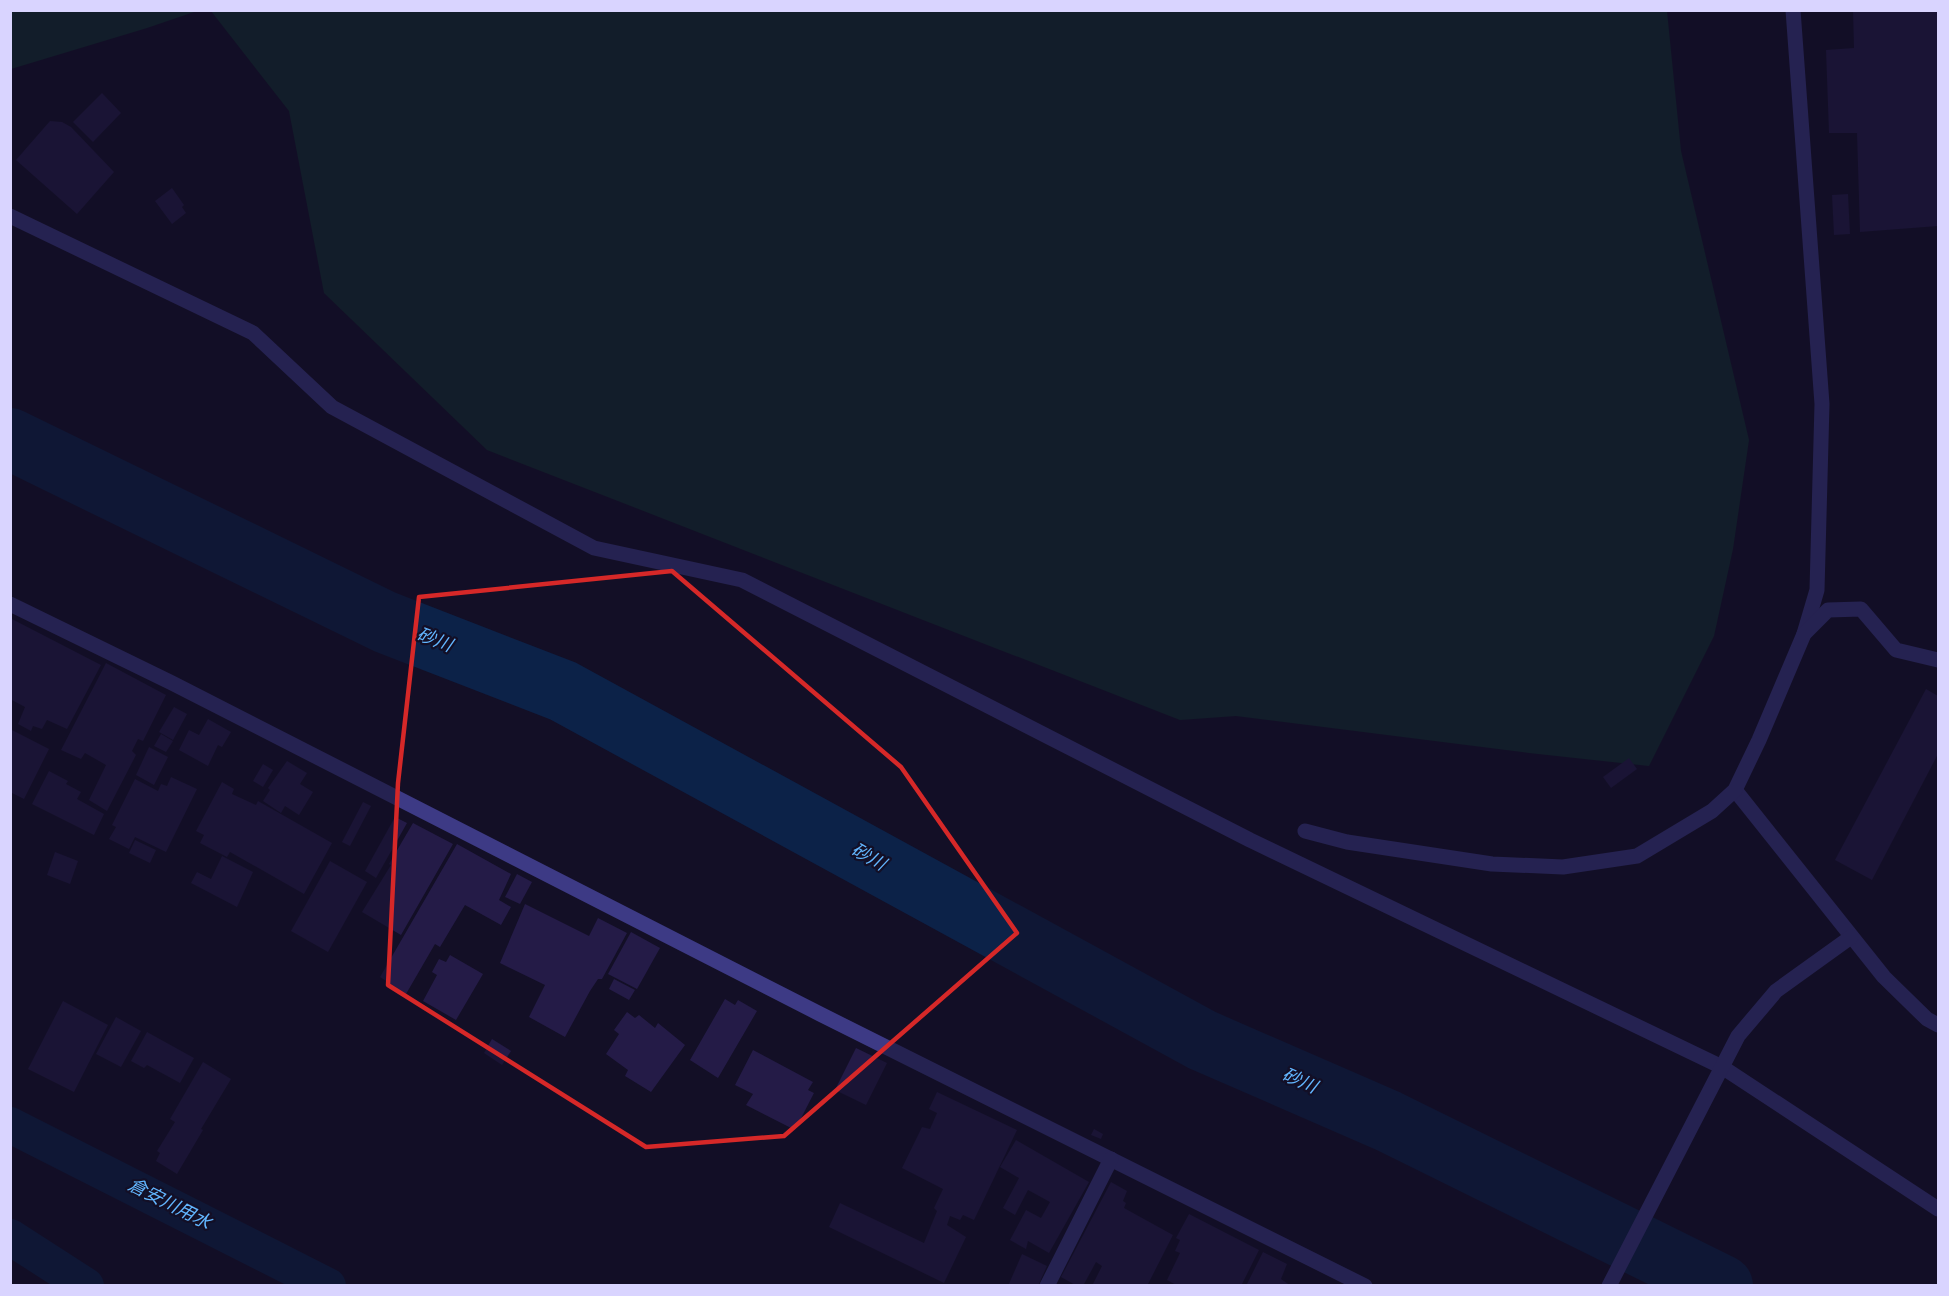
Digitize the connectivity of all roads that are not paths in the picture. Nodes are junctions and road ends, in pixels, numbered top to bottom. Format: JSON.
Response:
{"nodes":[{"id":1,"x":1792,"y":10,"type":"edge"},
{"id":2,"x":10,"y":216,"type":"edge"},
{"id":3,"x":10,"y":604,"type":"edge"},
{"id":4,"x":1803,"y":637,"type":"junction"},
{"id":5,"x":1938,"y":660,"type":"edge"},
{"id":6,"x":1735,"y":790,"type":"junction"},
{"id":7,"x":1305,"y":831,"type":"dead end"},
{"id":8,"x":1851,"y":937,"type":"junction"},
{"id":9,"x":1938,"y":1025,"type":"edge"},
{"id":10,"x":1722,"y":1067,"type":"junction"},
{"id":11,"x":1111,"y":1160,"type":"junction"},
{"id":12,"x":1938,"y":1209,"type":"edge"},
{"id":13,"x":1047,"y":1286,"type":"edge"},
{"id":14,"x":1365,"y":1286,"type":"edge"},
{"id":15,"x":1609,"y":1286,"type":"edge"}],
"edges":[{"from":1,"to":4,"type":"street"},
{"from":2,"to":10,"type":"street"},
{"from":3,"to":11,"type":"street"},
{"from":4,"to":5,"type":"street"},
{"from":4,"to":6,"type":"street"},
{"from":6,"to":7,"type":"street"},
{"from":6,"to":8,"type":"street"},
{"from":8,"to":9,"type":"street"},
{"from":8,"to":10,"type":"street"},
{"from":10,"to":12,"type":"street"},
{"from":10,"to":15,"type":"street"},
{"from":11,"to":13,"type":"street"},
{"from":11,"to":14,"type":"street"}]}
